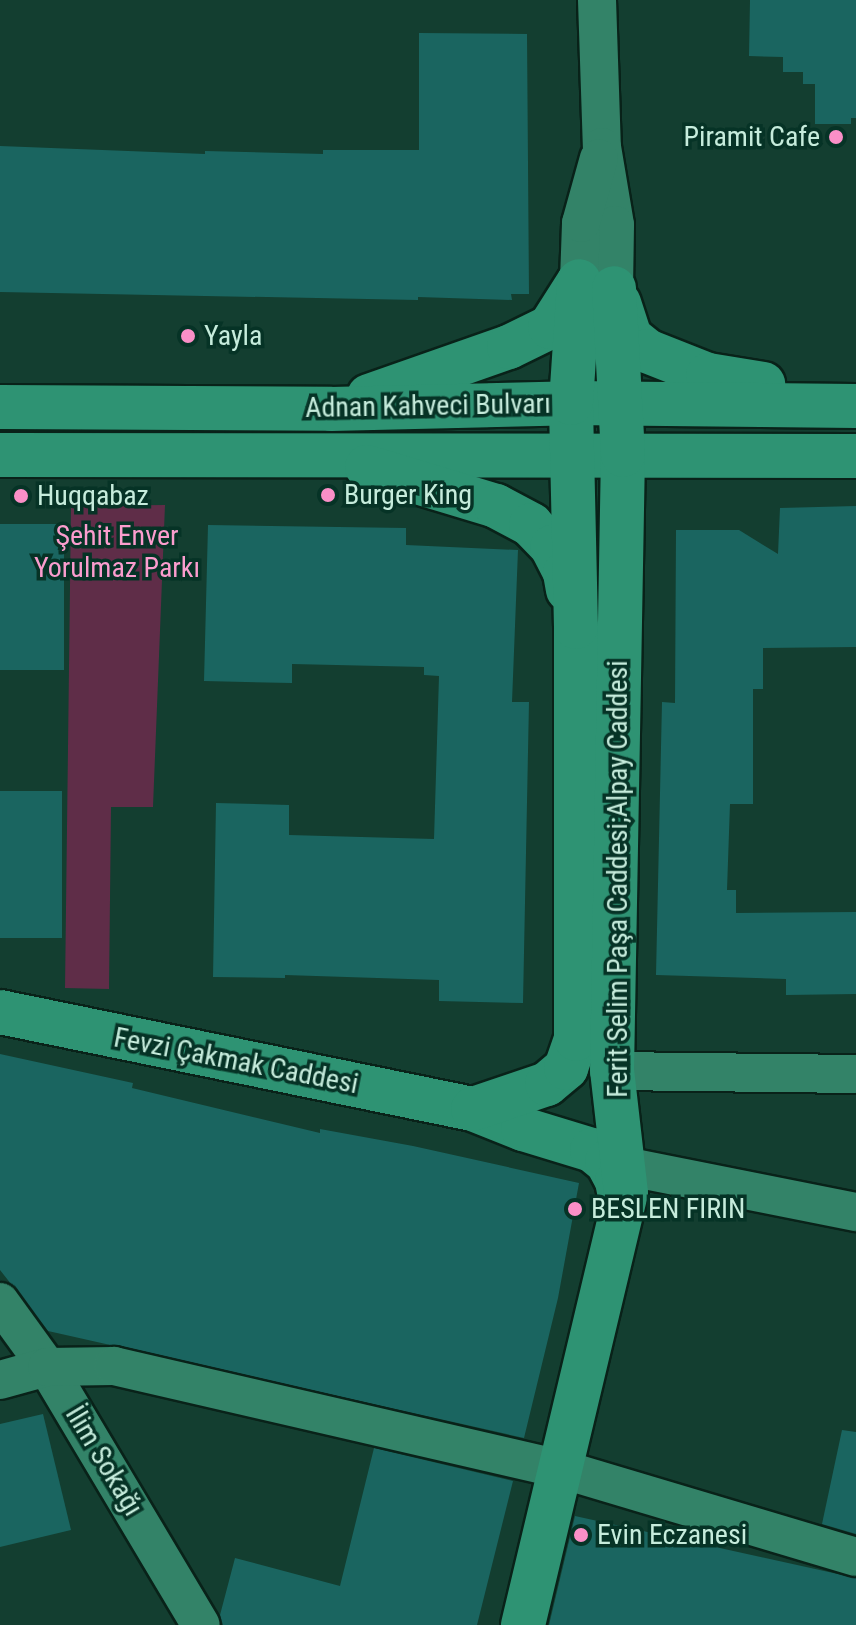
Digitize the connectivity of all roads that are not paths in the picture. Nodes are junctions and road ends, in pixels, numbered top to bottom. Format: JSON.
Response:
{"nodes":[{"id":1,"x":597,"y":0,"type":"edge"},
{"id":2,"x":597,"y":284,"type":"junction"},
{"id":3,"x":856,"y":400,"type":"edge"},
{"id":4,"x":571,"y":403,"type":"junction"},
{"id":5,"x":623,"y":405,"type":"junction"},
{"id":6,"x":856,"y":406,"type":"edge"},
{"id":7,"x":0,"y":407,"type":"edge"},
{"id":8,"x":331,"y":409,"type":"junction"},
{"id":9,"x":323,"y":454,"type":"junction"},
{"id":10,"x":0,"y":455,"type":"edge"},
{"id":11,"x":574,"y":455,"type":"junction"},
{"id":12,"x":623,"y":455,"type":"junction"},
{"id":13,"x":856,"y":456,"type":"edge"},
{"id":14,"x":576,"y":627,"type":"junction"},
{"id":15,"x":0,"y":1012,"type":"edge"},
{"id":16,"x":612,"y":1071,"type":"junction"},
{"id":17,"x":856,"y":1074,"type":"edge"},
{"id":18,"x":473,"y":1109,"type":"junction"},
{"id":19,"x":624,"y":1187,"type":"junction"},
{"id":20,"x":856,"y":1212,"type":"edge"},
{"id":21,"x":0,"y":1302,"type":"edge"},
{"id":22,"x":47,"y":1367,"type":"junction"},
{"id":23,"x":0,"y":1380,"type":"edge"},
{"id":24,"x":561,"y":1469,"type":"junction"},
{"id":25,"x":856,"y":1557,"type":"edge"},
{"id":26,"x":201,"y":1625,"type":"edge"},
{"id":27,"x":523,"y":1625,"type":"edge"}],
"edges":[{"from":1,"to":2,"type":"street"},
{"from":2,"to":3,"type":"main road"},
{"from":2,"to":4,"type":"main road"},
{"from":2,"to":5,"type":"main road","name":"Ferit Selim Paşa Caddesi;Alpay Caddesi"},
{"from":2,"to":8,"type":"main road"},
{"from":4,"to":5,"type":"main road","name":"Adnan Kahveci Bulvarı"},
{"from":4,"to":8,"type":"main road","name":"Adnan Kahveci Bulvarı"},
{"from":4,"to":11,"type":"main road"},
{"from":5,"to":6,"type":"main road","name":"Adnan Kahveci Bulvarı"},
{"from":5,"to":12,"type":"main road","name":"Ferit Selim Paşa Caddesi;Alpay Caddesi"},
{"from":7,"to":8,"type":"main road","name":"Adnan Kahveci Bulvarı"},
{"from":9,"to":10,"type":"main road","name":"Adnan Kahveci Bulvarı"},
{"from":9,"to":11,"type":"main road","name":"Adnan Kahveci Bulvarı"},
{"from":9,"to":14,"type":"main road"},
{"from":11,"to":12,"type":"main road","name":"Adnan Kahveci Bulvarı"},
{"from":11,"to":14,"type":"main road"},
{"from":12,"to":13,"type":"main road","name":"Adnan Kahveci Bulvarı"},
{"from":12,"to":16,"type":"main road","name":"Ferit Selim Paşa Caddesi;Alpay Caddesi"},
{"from":14,"to":18,"type":"main road"},
{"from":15,"to":18,"type":"main road","name":"Fevzi Çakmak Caddesi"},
{"from":16,"to":17,"type":"street"},
{"from":16,"to":19,"type":"main road","name":"Ferit Selim Paşa Caddesi;Alpay Caddesi"},
{"from":18,"to":19,"type":"main road","name":"Fevzi Çakmak Caddesi"},
{"from":19,"to":20,"type":"street"},
{"from":19,"to":24,"type":"main road","name":"Ferit Selim Paşa Caddesi;Alpay Caddesi"},
{"from":21,"to":22,"type":"street","name":"İlim Sokağı"},
{"from":22,"to":23,"type":"street"},
{"from":22,"to":24,"type":"street"},
{"from":22,"to":26,"type":"street","name":"İlim Sokağı"},
{"from":24,"to":25,"type":"street"},
{"from":24,"to":27,"type":"main road","name":"Ferit Selim Paşa Caddesi;Alpay Caddesi"}]}
